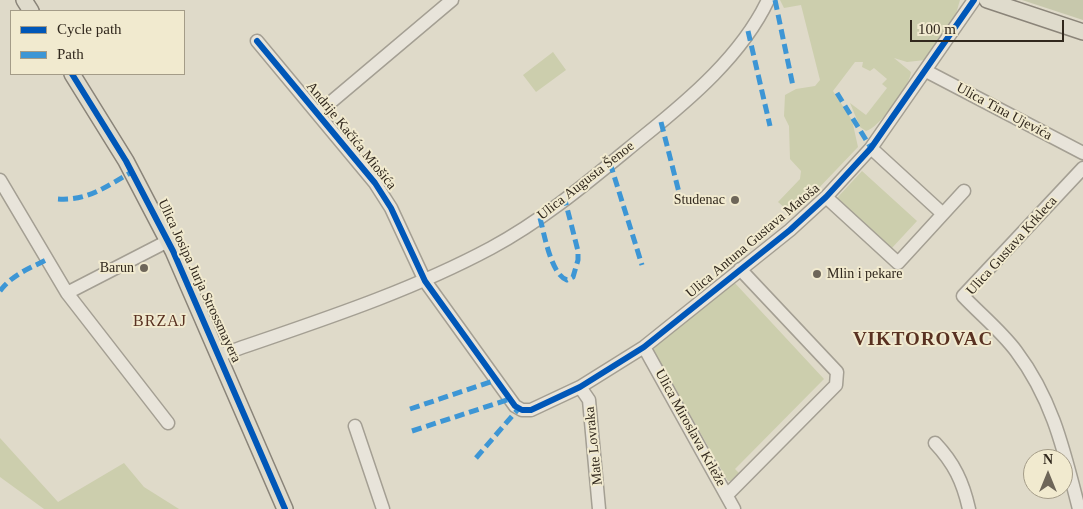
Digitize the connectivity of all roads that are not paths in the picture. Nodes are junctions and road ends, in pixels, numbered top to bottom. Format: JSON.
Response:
{"nodes":[{"id":1,"x":452,"y":0,"type":"edge"},
{"id":2,"x":768,"y":0,"type":"edge"},
{"id":3,"x":974,"y":0,"type":"edge"},
{"id":4,"x":987,"y":0,"type":"edge"},
{"id":5,"x":1083,"y":32,"type":"edge"},
{"id":6,"x":257,"y":41,"type":"dead end"},
{"id":7,"x":926,"y":71,"type":"junction"},
{"id":8,"x":73,"y":75,"type":"edge"},
{"id":9,"x":318,"y":112,"type":"junction"},
{"id":10,"x":871,"y":148,"type":"junction"},
{"id":11,"x":1083,"y":153,"type":"edge"},
{"id":12,"x":1083,"y":168,"type":"edge"},
{"id":13,"x":0,"y":180,"type":"edge"},
{"id":14,"x":964,"y":191,"type":"dead end"},
{"id":15,"x":826,"y":197,"type":"junction"},
{"id":16,"x":943,"y":214,"type":"junction"},
{"id":17,"x":168,"y":241,"type":"junction"},
{"id":18,"x":740,"y":269,"type":"junction"},
{"id":19,"x":425,"y":281,"type":"junction"},
{"id":20,"x":67,"y":293,"type":"junction"},
{"id":21,"x":644,"y":346,"type":"junction"},
{"id":22,"x":220,"y":354,"type":"junction"},
{"id":23,"x":580,"y":386,"type":"junction"},
{"id":24,"x":168,"y":423,"type":"dead end"},
{"id":25,"x":356,"y":426,"type":"dead end"},
{"id":26,"x":935,"y":443,"type":"dead end"},
{"id":27,"x":727,"y":495,"type":"junction"},
{"id":28,"x":285,"y":509,"type":"edge"},
{"id":29,"x":383,"y":509,"type":"edge"},
{"id":30,"x":599,"y":509,"type":"edge"},
{"id":31,"x":734,"y":509,"type":"edge"},
{"id":32,"x":969,"y":509,"type":"edge"},
{"id":33,"x":1079,"y":509,"type":"edge"}],
"edges":[{"from":1,"to":9,"type":"street","name":"Andrije Kačića Miošića"},
{"from":2,"to":19,"type":"street","name":"Ulica Augusta Šenoe"},
{"from":3,"to":7,"type":"street","name":"Ulica Antuna Gustava Matoša"},
{"from":4,"to":5,"type":"main road"},
{"from":6,"to":9,"type":"street","name":"Andrije Kačića Miošića"},
{"from":7,"to":10,"type":"street","name":"Ulica Antuna Gustava Matoša"},
{"from":7,"to":11,"type":"street","name":"Ulica Tina Ujevića"},
{"from":8,"to":17,"type":"main road","name":"Ulica Josipa Jurja Strossmayera"},
{"from":9,"to":19,"type":"street","name":"Andrije Kačića Miošića"},
{"from":10,"to":15,"type":"street","name":"Ulica Antuna Gustava Matoša"},
{"from":10,"to":16,"type":"street"},
{"from":12,"to":33,"type":"street","name":"Ulica Gustava Krkleca"},
{"from":13,"to":20,"type":"street"},
{"from":14,"to":16,"type":"street"},
{"from":15,"to":16,"type":"street","name":"Ulica Antuna Gustava Matoša"},
{"from":15,"to":18,"type":"street","name":"Ulica Antuna Gustava Matoša"},
{"from":17,"to":20,"type":"street"},
{"from":17,"to":22,"type":"main road","name":"Ulica Josipa Jurja Strossmayera"},
{"from":18,"to":21,"type":"street","name":"Ulica Antuna Gustava Matoša"},
{"from":18,"to":27,"type":"street"},
{"from":19,"to":22,"type":"street","name":"Ulica Augusta Šenoe"},
{"from":19,"to":23,"type":"street","name":"Andrije Kačića Miošića"},
{"from":20,"to":24,"type":"street"},
{"from":21,"to":23,"type":"street","name":"Ulica Antuna Gustava Matoša"},
{"from":21,"to":27,"type":"street","name":"Ulica Miroslava Krleže"},
{"from":22,"to":28,"type":"main road","name":"Ulica Josipa Jurja Strossmayera"},
{"from":23,"to":30,"type":"street","name":"Mate Lovraka"},
{"from":25,"to":29,"type":"street"},
{"from":26,"to":32,"type":"street"},
{"from":27,"to":31,"type":"street","name":"Ulica Miroslava Krleže"}]}
